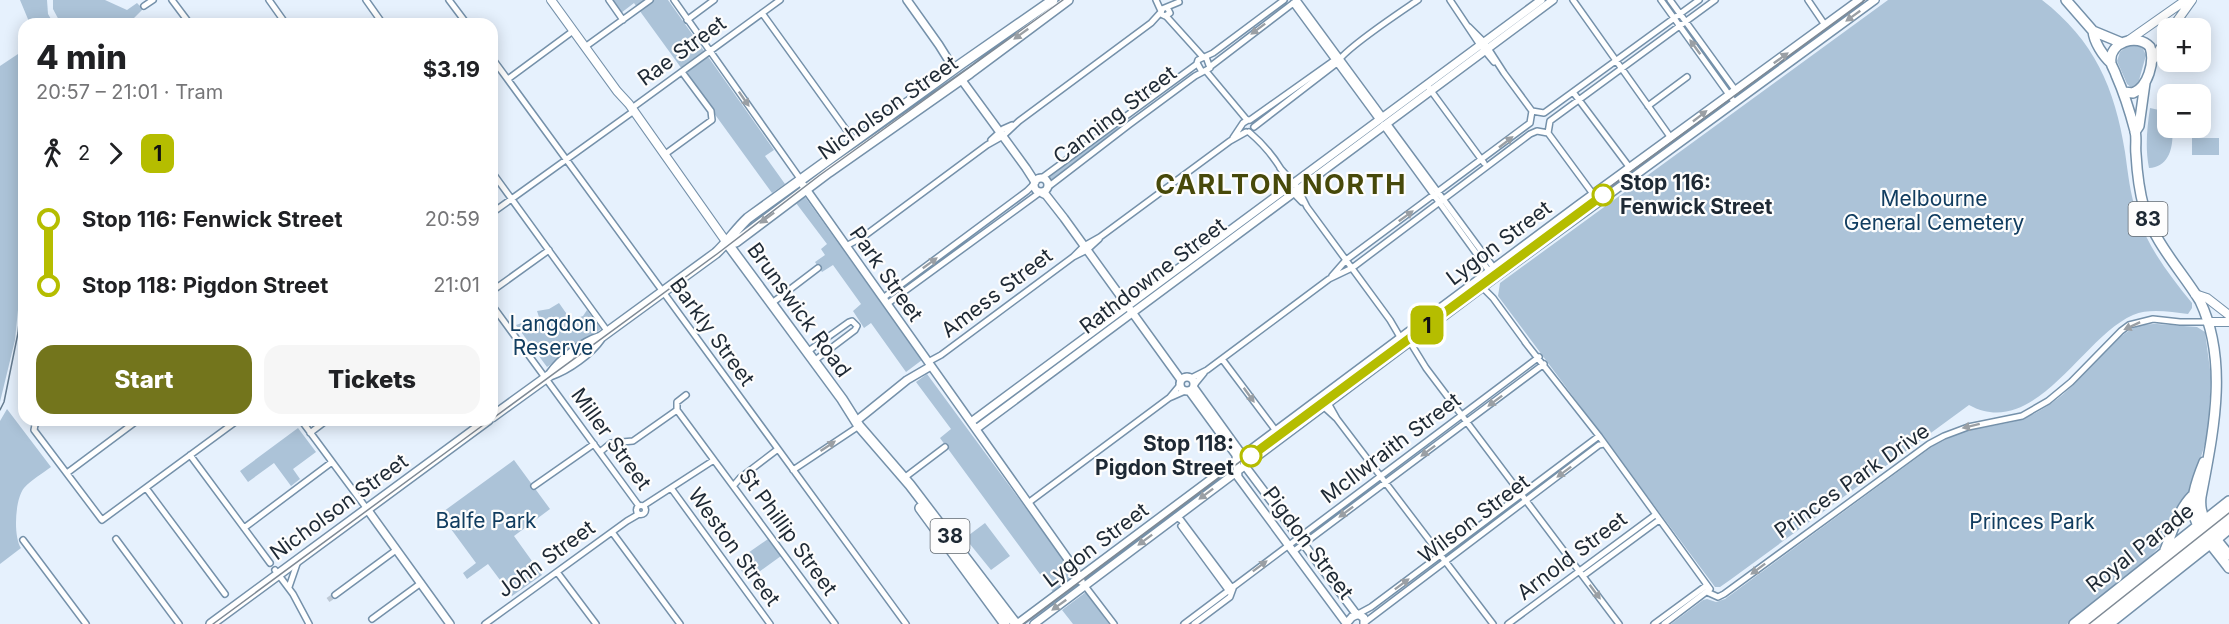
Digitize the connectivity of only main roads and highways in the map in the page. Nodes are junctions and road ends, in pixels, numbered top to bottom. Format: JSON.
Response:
{"nodes":[{"id":1,"x":551,"y":0,"type":"edge"},
{"id":2,"x":2066,"y":0,"type":"edge"},
{"id":3,"x":2186,"y":0,"type":"edge"},
{"id":4,"x":2192,"y":0,"type":"edge"},
{"id":5,"x":1060,"y":1,"type":"edge"},
{"id":6,"x":2179,"y":18,"type":"edge"},
{"id":7,"x":2093,"y":31,"type":"junction"},
{"id":8,"x":2126,"y":41,"type":"junction"},
{"id":9,"x":2157,"y":53,"type":"edge"},
{"id":10,"x":2153,"y":60,"type":"junction"},
{"id":11,"x":2111,"y":63,"type":"junction"},
{"id":12,"x":956,"y":68,"type":"junction"},
{"id":13,"x":962,"y":77,"type":"junction"},
{"id":14,"x":2145,"y":83,"type":"junction"},
{"id":15,"x":2124,"y":92,"type":"junction"},
{"id":16,"x":904,"y":112,"type":"junction"},
{"id":17,"x":2135,"y":132,"type":"junction"},
{"id":18,"x":803,"y":185,"type":"junction"},
{"id":19,"x":727,"y":243,"type":"junction"},
{"id":20,"x":2195,"y":294,"type":"junction"},
{"id":21,"x":2229,"y":315,"type":"edge"},
{"id":22,"x":2210,"y":322,"type":"junction"},
{"id":23,"x":2229,"y":322,"type":"edge"},
{"id":24,"x":498,"y":413,"type":"edge"},
{"id":25,"x":480,"y":426,"type":"edge"},
{"id":26,"x":2213,"y":440,"type":"junction"},
{"id":27,"x":900,"y":476,"type":"junction"},
{"id":28,"x":2192,"y":496,"type":"junction"},
{"id":29,"x":2229,"y":501,"type":"edge"},
{"id":30,"x":2229,"y":510,"type":"edge"},
{"id":31,"x":2229,"y":520,"type":"edge"},
{"id":32,"x":2229,"y":529,"type":"edge"},
{"id":33,"x":2207,"y":532,"type":"junction"},
{"id":34,"x":2164,"y":552,"type":"junction"},
{"id":35,"x":2229,"y":555,"type":"edge"},
{"id":36,"x":2229,"y":568,"type":"edge"},
{"id":37,"x":2158,"y":581,"type":"junction"},
{"id":38,"x":2110,"y":600,"type":"junction"},
{"id":39,"x":211,"y":624,"type":"edge"},
{"id":40,"x":1005,"y":624,"type":"edge"},
{"id":41,"x":1017,"y":624,"type":"edge"},
{"id":42,"x":2074,"y":624,"type":"edge"},
{"id":43,"x":2085,"y":624,"type":"edge"},
{"id":44,"x":2097,"y":624,"type":"edge"},
{"id":45,"x":2109,"y":624,"type":"edge"}],
"edges":[{"from":1,"to":19,"type":"main road","number":"38"},
{"from":2,"to":7,"type":"main road","number":"83"},
{"from":3,"to":8,"type":"main road"},
{"from":4,"to":6,"type":"main road"},
{"from":5,"to":12,"type":"main road","name":"Nicholson Street"},
{"from":5,"to":13,"type":"main road","name":"Nicholson Street","one_way":true},
{"from":7,"to":8,"type":"main road","number":"83"},
{"from":7,"to":11,"type":"main road","number":"83"},
{"from":8,"to":10,"type":"main road","number":"83"},
{"from":8,"to":11,"type":"main road"},
{"from":9,"to":10,"type":"main road"},
{"from":10,"to":14,"type":"main road","number":"83"},
{"from":11,"to":15,"type":"main road","number":"83"},
{"from":12,"to":13,"type":"main road"},
{"from":12,"to":16,"type":"main road","name":"Nicholson Street"},
{"from":13,"to":16,"type":"main road","name":"Nicholson Street"},
{"from":14,"to":15,"type":"main road"},
{"from":14,"to":17,"type":"main road","number":"83"},
{"from":15,"to":17,"type":"main road","number":"83"},
{"from":16,"to":18,"type":"main road","name":"Nicholson Street"},
{"from":16,"to":18,"type":"main road","name":"Nicholson Street"},
{"from":17,"to":20,"type":"main road","number":"83"},
{"from":18,"to":19,"type":"main road","name":"Nicholson Street"},
{"from":19,"to":24,"type":"main road","name":"Nicholson Street"},
{"from":19,"to":27,"type":"main road","name":"Brunswick Road","number":"38"},
{"from":20,"to":21,"type":"main road"},
{"from":20,"to":22,"type":"main road","number":"83"},
{"from":22,"to":23,"type":"main road"},
{"from":22,"to":26,"type":"main road","number":"83"},
{"from":25,"to":39,"type":"main road","name":"Nicholson Street"},
{"from":26,"to":28,"type":"main road","number":"83"},
{"from":26,"to":33,"type":"main road","number":"83"},
{"from":27,"to":40,"type":"main road","name":"Brunswick Road","number":"38"},
{"from":27,"to":41,"type":"main road","name":"Brunswick Road","number":"38"},
{"from":28,"to":33,"type":"main road","number":"83"},
{"from":28,"to":34,"type":"main road"},
{"from":29,"to":33,"type":"main road","name":"Royal Parade"},
{"from":30,"to":33,"type":"main road","name":"Royal Parade"},
{"from":31,"to":33,"type":"main road","name":"Royal Parade"},
{"from":32,"to":33,"type":"main road","name":"Royal Parade"},
{"from":33,"to":34,"type":"main road","name":"Royal Parade"},
{"from":33,"to":35,"type":"main road","number":"83"},
{"from":33,"to":36,"type":"main road","number":"83"},
{"from":33,"to":37,"type":"main road","name":"Royal Parade"},
{"from":33,"to":38,"type":"main road","name":"Royal Parade"},
{"from":34,"to":38,"type":"main road","name":"Royal Parade"},
{"from":37,"to":44,"type":"main road","name":"Royal Parade"},
{"from":37,"to":45,"type":"main road","name":"Royal Parade"},
{"from":38,"to":42,"type":"main road","name":"Royal Parade"},
{"from":38,"to":43,"type":"main road","name":"Royal Parade"}]}
